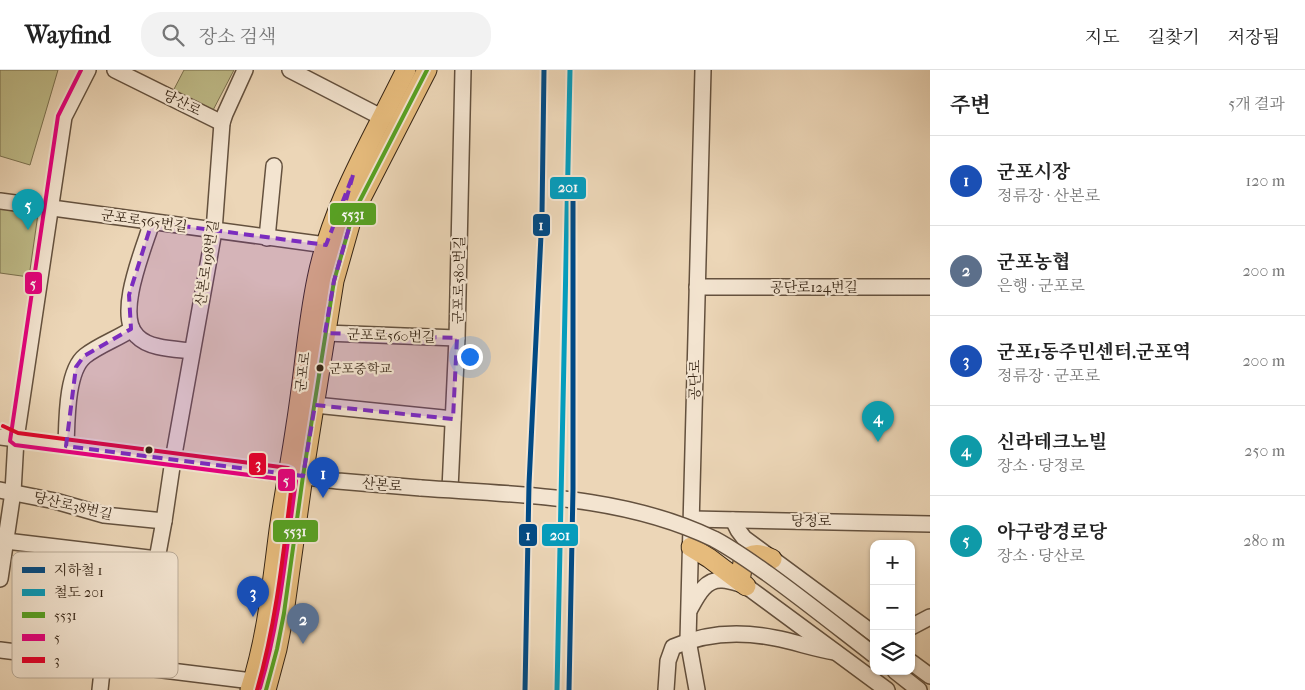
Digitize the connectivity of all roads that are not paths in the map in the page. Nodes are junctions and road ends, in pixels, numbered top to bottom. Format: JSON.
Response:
{"nodes":[{"id":1,"x":88,"y":70,"type":"edge"},
{"id":2,"x":115,"y":70,"type":"edge"},
{"id":3,"x":245,"y":70,"type":"edge"},
{"id":4,"x":290,"y":70,"type":"edge"},
{"id":5,"x":406,"y":70,"type":"edge"},
{"id":6,"x":427,"y":70,"type":"edge"},
{"id":7,"x":463,"y":70,"type":"edge"},
{"id":8,"x":704,"y":70,"type":"edge"},
{"id":9,"x":383,"y":118,"type":"junction"},
{"id":10,"x":222,"y":123,"type":"junction"},
{"id":11,"x":274,"y":166,"type":"dead end"},
{"id":12,"x":353,"y":175,"type":"junction"},
{"id":13,"x":0,"y":201,"type":"edge"},
{"id":14,"x":50,"y":208,"type":"junction"},
{"id":15,"x":353,"y":214,"type":"junction"},
{"id":16,"x":152,"y":222,"type":"junction"},
{"id":17,"x":214,"y":230,"type":"junction"},
{"id":18,"x":267,"y":238,"type":"junction"},
{"id":19,"x":326,"y":245,"type":"junction"},
{"id":20,"x":930,"y":287,"type":"edge"},
{"id":21,"x":697,"y":288,"type":"junction"},
{"id":22,"x":132,"y":328,"type":"junction"},
{"id":23,"x":325,"y":333,"type":"junction"},
{"id":24,"x":458,"y":338,"type":"junction"},
{"id":25,"x":192,"y":352,"type":"junction"},
{"id":26,"x":315,"y":405,"type":"junction"},
{"id":27,"x":454,"y":418,"type":"junction"},
{"id":28,"x":0,"y":432,"type":"edge"},
{"id":29,"x":0,"y":437,"type":"edge"},
{"id":30,"x":16,"y":439,"type":"junction"},
{"id":31,"x":0,"y":442,"type":"edge"},
{"id":32,"x":66,"y":446,"type":"junction"},
{"id":33,"x":173,"y":460,"type":"junction"},
{"id":34,"x":295,"y":475,"type":"junction"},
{"id":35,"x":450,"y":489,"type":"dead end"},
{"id":36,"x":6,"y":490,"type":"edge"},
{"id":37,"x":692,"y":519,"type":"junction"},
{"id":38,"x":733,"y":520,"type":"junction"},
{"id":39,"x":164,"y":521,"type":"junction"},
{"id":40,"x":930,"y":524,"type":"edge"},
{"id":41,"x":6,"y":541,"type":"junction"},
{"id":42,"x":691,"y":547,"type":"junction"},
{"id":43,"x":98,"y":552,"type":"edge"},
{"id":44,"x":158,"y":552,"type":"edge"},
{"id":45,"x":772,"y":559,"type":"junction"},
{"id":46,"x":0,"y":579,"type":"edge"},
{"id":47,"x":746,"y":586,"type":"junction"},
{"id":48,"x":689,"y":610,"type":"junction"},
{"id":49,"x":930,"y":617,"type":"edge"},
{"id":50,"x":915,"y":625,"type":"edge"},
{"id":51,"x":870,"y":631,"type":"edge"},
{"id":52,"x":688,"y":640,"type":"junction"},
{"id":53,"x":837,"y":652,"type":"junction"},
{"id":54,"x":870,"y":652,"type":"edge"},
{"id":55,"x":915,"y":665,"type":"edge"},
{"id":56,"x":178,"y":674,"type":"edge"},
{"id":57,"x":900,"y":675,"type":"edge"},
{"id":58,"x":930,"y":676,"type":"edge"},
{"id":59,"x":256,"y":687,"type":"edge"},
{"id":60,"x":666,"y":690,"type":"edge"},
{"id":61,"x":697,"y":690,"type":"edge"},
{"id":62,"x":887,"y":690,"type":"edge"},
{"id":63,"x":919,"y":690,"type":"edge"}],
"edges":[{"from":1,"to":14,"type":"street"},
{"from":2,"to":10,"type":"street","name":"당산로"},
{"from":3,"to":10,"type":"street","name":"산본로198번길"},
{"from":4,"to":9,"type":"street"},
{"from":5,"to":9,"type":"main road","name":"군포로"},
{"from":6,"to":15,"type":"main road","name":"군포로"},
{"from":7,"to":24,"type":"street","name":"군포로580번길"},
{"from":8,"to":21,"type":"street","name":"공단로"},
{"from":9,"to":12,"type":"main road","name":"군포로"},
{"from":10,"to":17,"type":"street","name":"산본로198번길"},
{"from":11,"to":18,"type":"street"},
{"from":12,"to":15,"type":"main road"},
{"from":12,"to":19,"type":"main road","name":"군포로"},
{"from":13,"to":14,"type":"street","name":"군포로565번길"},
{"from":14,"to":16,"type":"street","name":"군포로565번길"},
{"from":14,"to":30,"type":"street"},
{"from":15,"to":23,"type":"main road","name":"군포로"},
{"from":16,"to":17,"type":"street","name":"군포로565번길"},
{"from":16,"to":22,"type":"street"},
{"from":17,"to":18,"type":"street","name":"군포로565번길"},
{"from":17,"to":25,"type":"street","name":"산본로198번길"},
{"from":18,"to":19,"type":"street","name":"군포로565번길"},
{"from":19,"to":34,"type":"main road","name":"군포로"},
{"from":20,"to":21,"type":"street","name":"공단로124번길"},
{"from":21,"to":37,"type":"street","name":"공단로"},
{"from":22,"to":25,"type":"street"},
{"from":22,"to":32,"type":"street"},
{"from":23,"to":24,"type":"street","name":"군포로560번길"},
{"from":23,"to":26,"type":"main road","name":"군포로"},
{"from":24,"to":27,"type":"street","name":"군포로580번길"},
{"from":25,"to":33,"type":"street","name":"산본로198번길"},
{"from":26,"to":27,"type":"street"},
{"from":26,"to":34,"type":"main road","name":"군포로"},
{"from":27,"to":35,"type":"street","name":"군포로580번길"},
{"from":28,"to":30,"type":"street","name":"산본로"},
{"from":29,"to":30,"type":"street","name":"산본로"},
{"from":30,"to":31,"type":"street","name":"산본로"},
{"from":30,"to":32,"type":"street","name":"산본로"},
{"from":30,"to":36,"type":"street"},
{"from":32,"to":33,"type":"street","name":"산본로"},
{"from":33,"to":34,"type":"street","name":"산본로"},
{"from":33,"to":39,"type":"street","name":"산본로198번길"},
{"from":34,"to":54,"type":"street","name":"산본로","bridge":true},
{"from":34,"to":59,"type":"main road","name":"군포로"},
{"from":36,"to":39,"type":"street","name":"당산로38번길"},
{"from":36,"to":41,"type":"street"},
{"from":37,"to":38,"type":"street","name":"당정로"},
{"from":37,"to":42,"type":"street","name":"공단로"},
{"from":38,"to":40,"type":"street","name":"당정로"},
{"from":38,"to":45,"type":"street"},
{"from":39,"to":44,"type":"street","name":"산본로198번길"},
{"from":41,"to":43,"type":"street"},
{"from":41,"to":46,"type":"street"},
{"from":42,"to":47,"type":"main road"},
{"from":42,"to":48,"type":"street","name":"공단로"},
{"from":45,"to":47,"type":"main road"},
{"from":45,"to":51,"type":"street"},
{"from":47,"to":48,"type":"street"},
{"from":47,"to":53,"type":"street"},
{"from":48,"to":52,"type":"street","name":"공단로"},
{"from":49,"to":50,"type":"street"},
{"from":52,"to":53,"type":"street"},
{"from":52,"to":60,"type":"street"},
{"from":52,"to":61,"type":"street","name":"공단로"},
{"from":53,"to":62,"type":"street"},
{"from":55,"to":58,"type":"street"},
{"from":56,"to":59,"type":"street"},
{"from":57,"to":63,"type":"street"}]}
